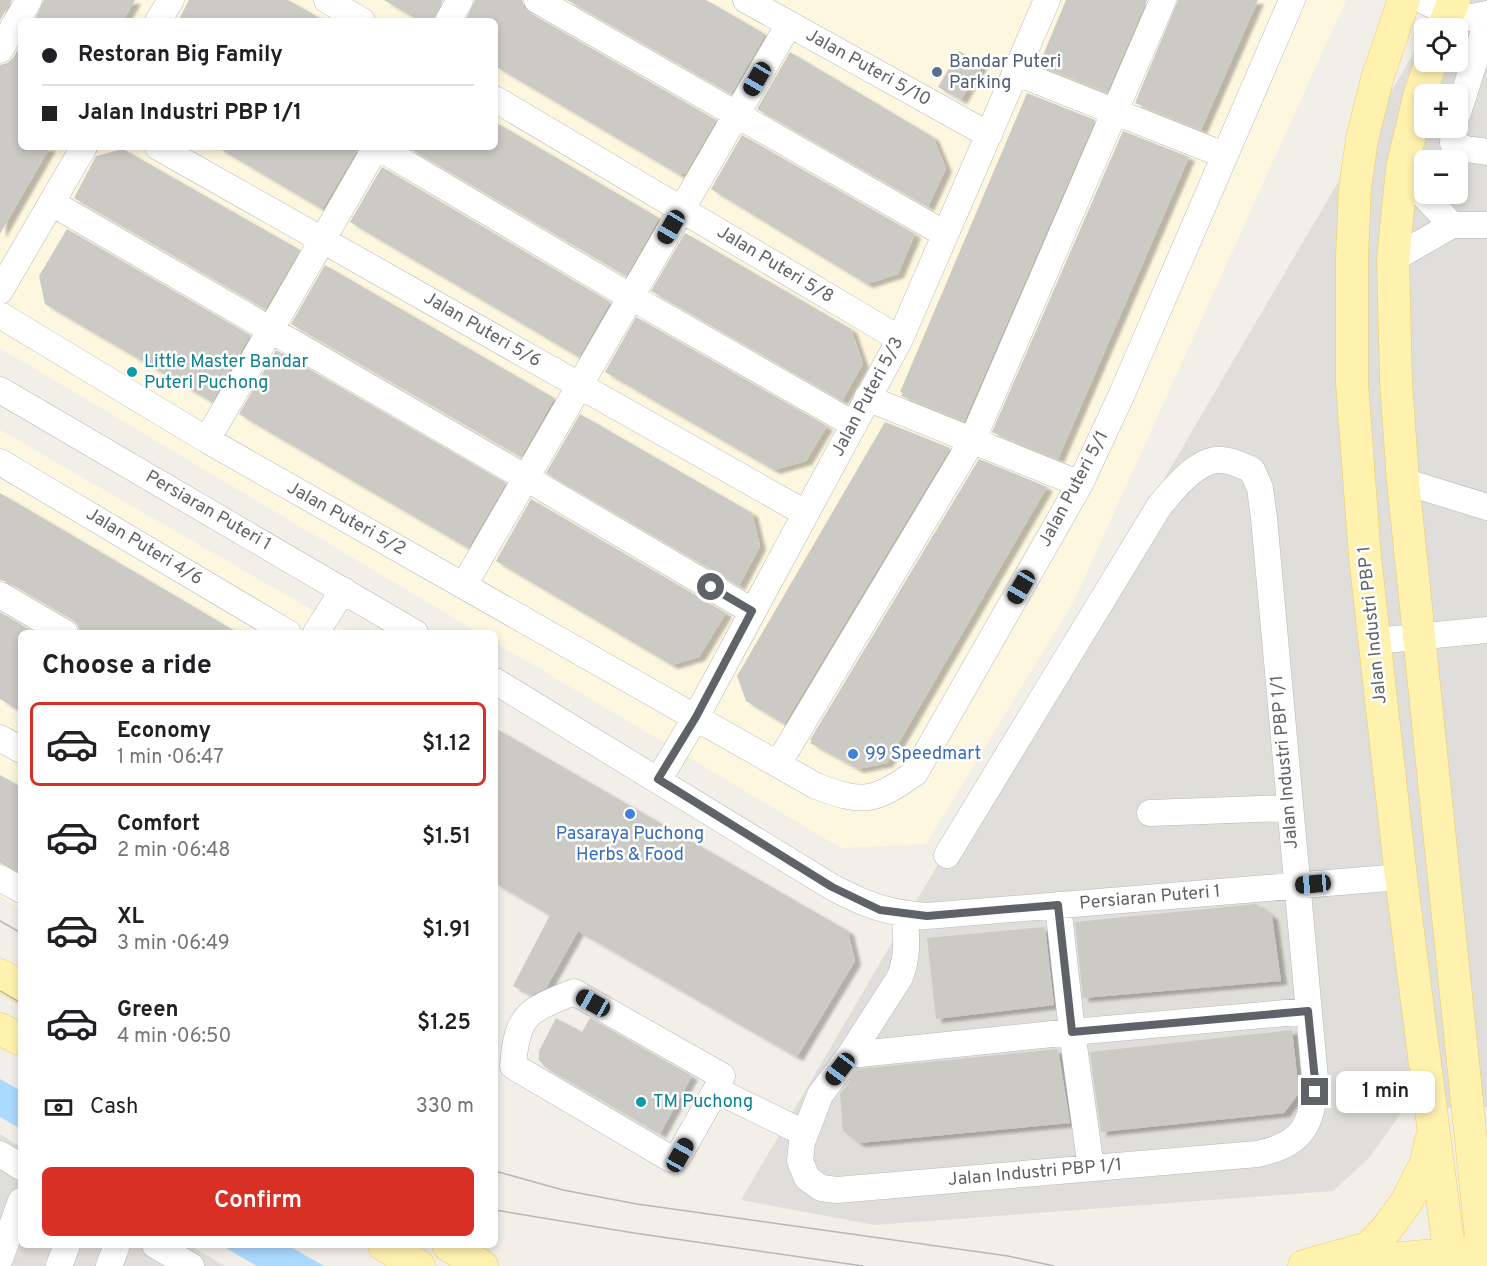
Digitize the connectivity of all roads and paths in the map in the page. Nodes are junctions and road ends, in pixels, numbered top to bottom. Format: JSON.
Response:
{"nodes":[{"id":1,"x":29,"y":0,"type":"edge"},
{"id":2,"x":327,"y":0,"type":"edge"},
{"id":3,"x":460,"y":0,"type":"edge"},
{"id":4,"x":537,"y":0,"type":"edge"},
{"id":5,"x":747,"y":0,"type":"edge"},
{"id":6,"x":1047,"y":0,"type":"edge"},
{"id":7,"x":1163,"y":0,"type":"edge"},
{"id":8,"x":1292,"y":0,"type":"edge"},
{"id":9,"x":1404,"y":0,"type":"edge"},
{"id":10,"x":1442,"y":10,"type":"edge"},
{"id":11,"x":1487,"y":15,"type":"edge"},
{"id":12,"x":19,"y":18,"type":"edge"},
{"id":13,"x":357,"y":18,"type":"edge"},
{"id":14,"x":450,"y":18,"type":"edge"},
{"id":15,"x":18,"y":19,"type":"edge"},
{"id":16,"x":1487,"y":21,"type":"edge"},
{"id":17,"x":789,"y":24,"type":"junction"},
{"id":18,"x":0,"y":50,"type":"edge"},
{"id":19,"x":1015,"y":72,"type":"junction"},
{"id":20,"x":1428,"y":72,"type":"edge"},
{"id":21,"x":1467,"y":84,"type":"edge"},
{"id":22,"x":498,"y":101,"type":"edge"},
{"id":23,"x":1116,"y":112,"type":"junction"},
{"id":24,"x":736,"y":115,"type":"junction"},
{"id":25,"x":989,"y":135,"type":"junction"},
{"id":26,"x":1454,"y":138,"type":"edge"},
{"id":27,"x":82,"y":150,"type":"edge"},
{"id":28,"x":163,"y":150,"type":"edge"},
{"id":29,"x":375,"y":150,"type":"edge"},
{"id":30,"x":382,"y":150,"type":"edge"},
{"id":31,"x":1487,"y":152,"type":"edge"},
{"id":32,"x":1224,"y":155,"type":"junction"},
{"id":33,"x":1402,"y":176,"type":"junction"},
{"id":34,"x":52,"y":203,"type":"junction"},
{"id":35,"x":681,"y":210,"type":"junction"},
{"id":36,"x":1452,"y":225,"type":"junction"},
{"id":37,"x":1487,"y":225,"type":"edge"},
{"id":38,"x":945,"y":234,"type":"junction"},
{"id":39,"x":322,"y":240,"type":"junction"},
{"id":40,"x":1393,"y":259,"type":"junction"},
{"id":41,"x":0,"y":291,"type":"edge"},
{"id":42,"x":631,"y":297,"type":"junction"},
{"id":43,"x":0,"y":315,"type":"edge"},
{"id":44,"x":270,"y":331,"type":"junction"},
{"id":45,"x":900,"y":339,"type":"junction"},
{"id":46,"x":580,"y":385,"type":"junction"},
{"id":47,"x":0,"y":390,"type":"edge"},
{"id":48,"x":867,"y":398,"type":"junction"},
{"id":49,"x":853,"y":424,"type":"junction"},
{"id":50,"x":207,"y":440,"type":"junction"},
{"id":51,"x":972,"y":441,"type":"junction"},
{"id":52,"x":0,"y":462,"type":"edge"},
{"id":53,"x":526,"y":478,"type":"junction"},
{"id":54,"x":1403,"y":481,"type":"junction"},
{"id":55,"x":1080,"y":484,"type":"junction"},
{"id":56,"x":1487,"y":507,"type":"edge"},
{"id":57,"x":805,"y":513,"type":"junction"},
{"id":58,"x":464,"y":585,"type":"junction"},
{"id":59,"x":343,"y":590,"type":"junction"},
{"id":60,"x":0,"y":595,"type":"edge"},
{"id":61,"x":752,"y":611,"type":"junction"},
{"id":62,"x":60,"y":630,"type":"edge"},
{"id":63,"x":283,"y":630,"type":"edge"},
{"id":64,"x":320,"y":630,"type":"edge"},
{"id":65,"x":410,"y":630,"type":"edge"},
{"id":66,"x":1487,"y":630,"type":"edge"},
{"id":67,"x":1420,"y":637,"type":"junction"},
{"id":68,"x":1375,"y":640,"type":"junction"},
{"id":69,"x":498,"y":683,"type":"edge"},
{"id":70,"x":696,"y":717,"type":"junction"},
{"id":71,"x":0,"y":738,"type":"edge"},
{"id":72,"x":18,"y":748,"type":"edge"},
{"id":73,"x":778,"y":764,"type":"junction"},
{"id":74,"x":658,"y":779,"type":"junction"},
{"id":75,"x":1289,"y":808,"type":"junction"},
{"id":76,"x":1150,"y":813,"type":"dead end"},
{"id":77,"x":947,"y":855,"type":"dead end"},
{"id":78,"x":0,"y":878,"type":"edge"},
{"id":79,"x":1401,"y":878,"type":"junction"},
{"id":80,"x":1297,"y":885,"type":"junction"},
{"id":81,"x":18,"y":888,"type":"edge"},
{"id":82,"x":1058,"y":905,"type":"junction"},
{"id":83,"x":904,"y":914,"type":"junction"},
{"id":84,"x":0,"y":975,"type":"edge"},
{"id":85,"x":18,"y":985,"type":"edge"},
{"id":86,"x":1308,"y":1011,"type":"junction"},
{"id":87,"x":0,"y":1029,"type":"edge"},
{"id":88,"x":1072,"y":1032,"type":"junction"},
{"id":89,"x":18,"y":1038,"type":"edge"},
{"id":90,"x":850,"y":1056,"type":"junction"},
{"id":91,"x":716,"y":1090,"type":"junction"},
{"id":92,"x":1434,"y":1128,"type":"junction"},
{"id":93,"x":1469,"y":1132,"type":"junction"},
{"id":94,"x":804,"y":1133,"type":"junction"},
{"id":95,"x":0,"y":1154,"type":"edge"},
{"id":96,"x":1487,"y":1159,"type":"edge"},
{"id":97,"x":18,"y":1165,"type":"edge"},
{"id":98,"x":1091,"y":1168,"type":"junction"},
{"id":99,"x":18,"y":1209,"type":"edge"},
{"id":100,"x":66,"y":1248,"type":"edge"},
{"id":101,"x":116,"y":1248,"type":"edge"},
{"id":102,"x":389,"y":1248,"type":"edge"},
{"id":103,"x":453,"y":1248,"type":"edge"},
{"id":104,"x":1485,"y":1256,"type":"edge"},
{"id":105,"x":0,"y":1259,"type":"edge"},
{"id":106,"x":1451,"y":1259,"type":"edge"},
{"id":107,"x":59,"y":1266,"type":"edge"},
{"id":108,"x":109,"y":1266,"type":"edge"},
{"id":109,"x":419,"y":1266,"type":"edge"},
{"id":110,"x":482,"y":1266,"type":"edge"},
{"id":111,"x":1304,"y":1266,"type":"edge"},
{"id":112,"x":1315,"y":1266,"type":"edge"}],
"edges":[{"from":1,"to":12,"type":"street"},
{"from":2,"to":13,"type":"street"},
{"from":3,"to":14,"type":"street"},
{"from":4,"to":24,"type":"street"},
{"from":5,"to":17,"type":"street","name":"Jalan Puteri 5/10"},
{"from":6,"to":19,"type":"street","name":"Jalan Puteri 5/3"},
{"from":7,"to":23,"type":"street"},
{"from":8,"to":32,"type":"street","name":"Jalan Puteri 5/1"},
{"from":9,"to":68,"type":"main road","name":"Jalan Industri PBP 1"},
{"from":10,"to":11,"type":"street"},
{"from":15,"to":18,"type":"street"},
{"from":16,"to":21,"type":"street"},
{"from":17,"to":24,"type":"street"},
{"from":17,"to":25,"type":"street","name":"Jalan Puteri 5/10"},
{"from":19,"to":23,"type":"street"},
{"from":19,"to":25,"type":"street","name":"Jalan Puteri 5/3"},
{"from":20,"to":33,"type":"main road"},
{"from":22,"to":35,"type":"street","name":"Jalan Puteri 5/8"},
{"from":23,"to":32,"type":"street"},
{"from":23,"to":51,"type":"street"},
{"from":24,"to":35,"type":"street"},
{"from":24,"to":38,"type":"street"},
{"from":25,"to":38,"type":"street","name":"Jalan Puteri 5/3"},
{"from":26,"to":31,"type":"street"},
{"from":27,"to":34,"type":"street"},
{"from":28,"to":39,"type":"street","name":"Jalan Puteri 5/6"},
{"from":29,"to":39,"type":"street"},
{"from":30,"to":42,"type":"street"},
{"from":32,"to":55,"type":"street","name":"Jalan Puteri 5/1"},
{"from":33,"to":36,"type":"street"},
{"from":33,"to":40,"type":"main road"},
{"from":34,"to":41,"type":"street"},
{"from":34,"to":44,"type":"street"},
{"from":35,"to":42,"type":"street"},
{"from":35,"to":45,"type":"street","name":"Jalan Puteri 5/8"},
{"from":36,"to":37,"type":"street"},
{"from":36,"to":40,"type":"street"},
{"from":38,"to":45,"type":"street","name":"Jalan Puteri 5/3"},
{"from":39,"to":44,"type":"street"},
{"from":39,"to":46,"type":"street","name":"Jalan Puteri 5/6"},
{"from":40,"to":54,"type":"main road"},
{"from":42,"to":46,"type":"street"},
{"from":42,"to":49,"type":"street"},
{"from":43,"to":50,"type":"street","name":"Jalan Puteri 5/2"},
{"from":44,"to":50,"type":"street"},
{"from":44,"to":53,"type":"street"},
{"from":45,"to":48,"type":"street","name":"Jalan Puteri 5/3"},
{"from":46,"to":53,"type":"street"},
{"from":46,"to":57,"type":"street","name":"Jalan Puteri 5/6"},
{"from":47,"to":59,"type":"street","name":"Persiaran Puteri 1"},
{"from":48,"to":49,"type":"street","name":"Jalan Puteri 5/3"},
{"from":48,"to":51,"type":"street"},
{"from":49,"to":57,"type":"street","name":"Jalan Puteri 5/3"},
{"from":50,"to":58,"type":"street","name":"Jalan Puteri 5/2"},
{"from":51,"to":55,"type":"street"},
{"from":51,"to":73,"type":"street"},
{"from":52,"to":63,"type":"street","name":"Jalan Puteri 4/6"},
{"from":53,"to":58,"type":"street"},
{"from":53,"to":61,"type":"street"},
{"from":54,"to":56,"type":"street"},
{"from":54,"to":67,"type":"main road"},
{"from":55,"to":73,"type":"street","name":"Jalan Puteri 5/1"},
{"from":57,"to":61,"type":"street","name":"Jalan Puteri 5/3"},
{"from":58,"to":70,"type":"street","name":"Jalan Puteri 5/2"},
{"from":59,"to":64,"type":"street"},
{"from":59,"to":65,"type":"street","name":"Persiaran Puteri 1"},
{"from":60,"to":62,"type":"street"},
{"from":61,"to":70,"type":"street","name":"Jalan Puteri 5/3"},
{"from":66,"to":67,"type":"street"},
{"from":67,"to":68,"type":"street"},
{"from":67,"to":93,"type":"main road"},
{"from":68,"to":79,"type":"main road","name":"Jalan Industri PBP 1"},
{"from":69,"to":74,"type":"street","name":"Persiaran Puteri 1"},
{"from":70,"to":73,"type":"street","name":"Jalan Puteri 5/1"},
{"from":70,"to":74,"type":"street","name":"Jalan Puteri 5/3"},
{"from":71,"to":72,"type":"street"},
{"from":74,"to":83,"type":"street","name":"Persiaran Puteri 1"},
{"from":75,"to":76,"type":"street"},
{"from":75,"to":77,"type":"street","name":"Jalan Industri PBP 1/1"},
{"from":75,"to":80,"type":"street","name":"Jalan Industri PBP 1/1"},
{"from":78,"to":81,"type":"street"},
{"from":79,"to":80,"type":"street","name":"Persiaran Puteri 1"},
{"from":79,"to":92,"type":"main road","name":"Jalan Industri PBP 1"},
{"from":80,"to":82,"type":"street","name":"Persiaran Puteri 1"},
{"from":80,"to":86,"type":"street","name":"Jalan Industri PBP 1/1"},
{"from":82,"to":83,"type":"street","name":"Persiaran Puteri 1"},
{"from":82,"to":88,"type":"street"},
{"from":83,"to":90,"type":"street","name":"Jalan Industri PBP 1/1"},
{"from":84,"to":85,"type":"main road"},
{"from":86,"to":88,"type":"street"},
{"from":86,"to":98,"type":"street","name":"Jalan Industri PBP 1/1"},
{"from":87,"to":89,"type":"main road"},
{"from":88,"to":90,"type":"street"},
{"from":88,"to":98,"type":"street"},
{"from":90,"to":94,"type":"street","name":"Jalan Industri PBP 1/1"},
{"from":91,"to":91,"type":"street"},
{"from":91,"to":94,"type":"street"},
{"from":92,"to":106,"type":"main road","name":"Jalan Industri PBP 1"},
{"from":92,"to":111,"type":"main road"},
{"from":93,"to":96,"type":"main road"},
{"from":93,"to":104,"type":"main road"},
{"from":94,"to":98,"type":"street","name":"Jalan Industri PBP 1/1"},
{"from":95,"to":97,"type":"street"},
{"from":99,"to":105,"type":"street"},
{"from":100,"to":107,"type":"street"},
{"from":101,"to":108,"type":"street"},
{"from":102,"to":109,"type":"main road"},
{"from":103,"to":110,"type":"main road"},
{"from":104,"to":106,"type":"main road"},
{"from":106,"to":112,"type":"main road"}]}
